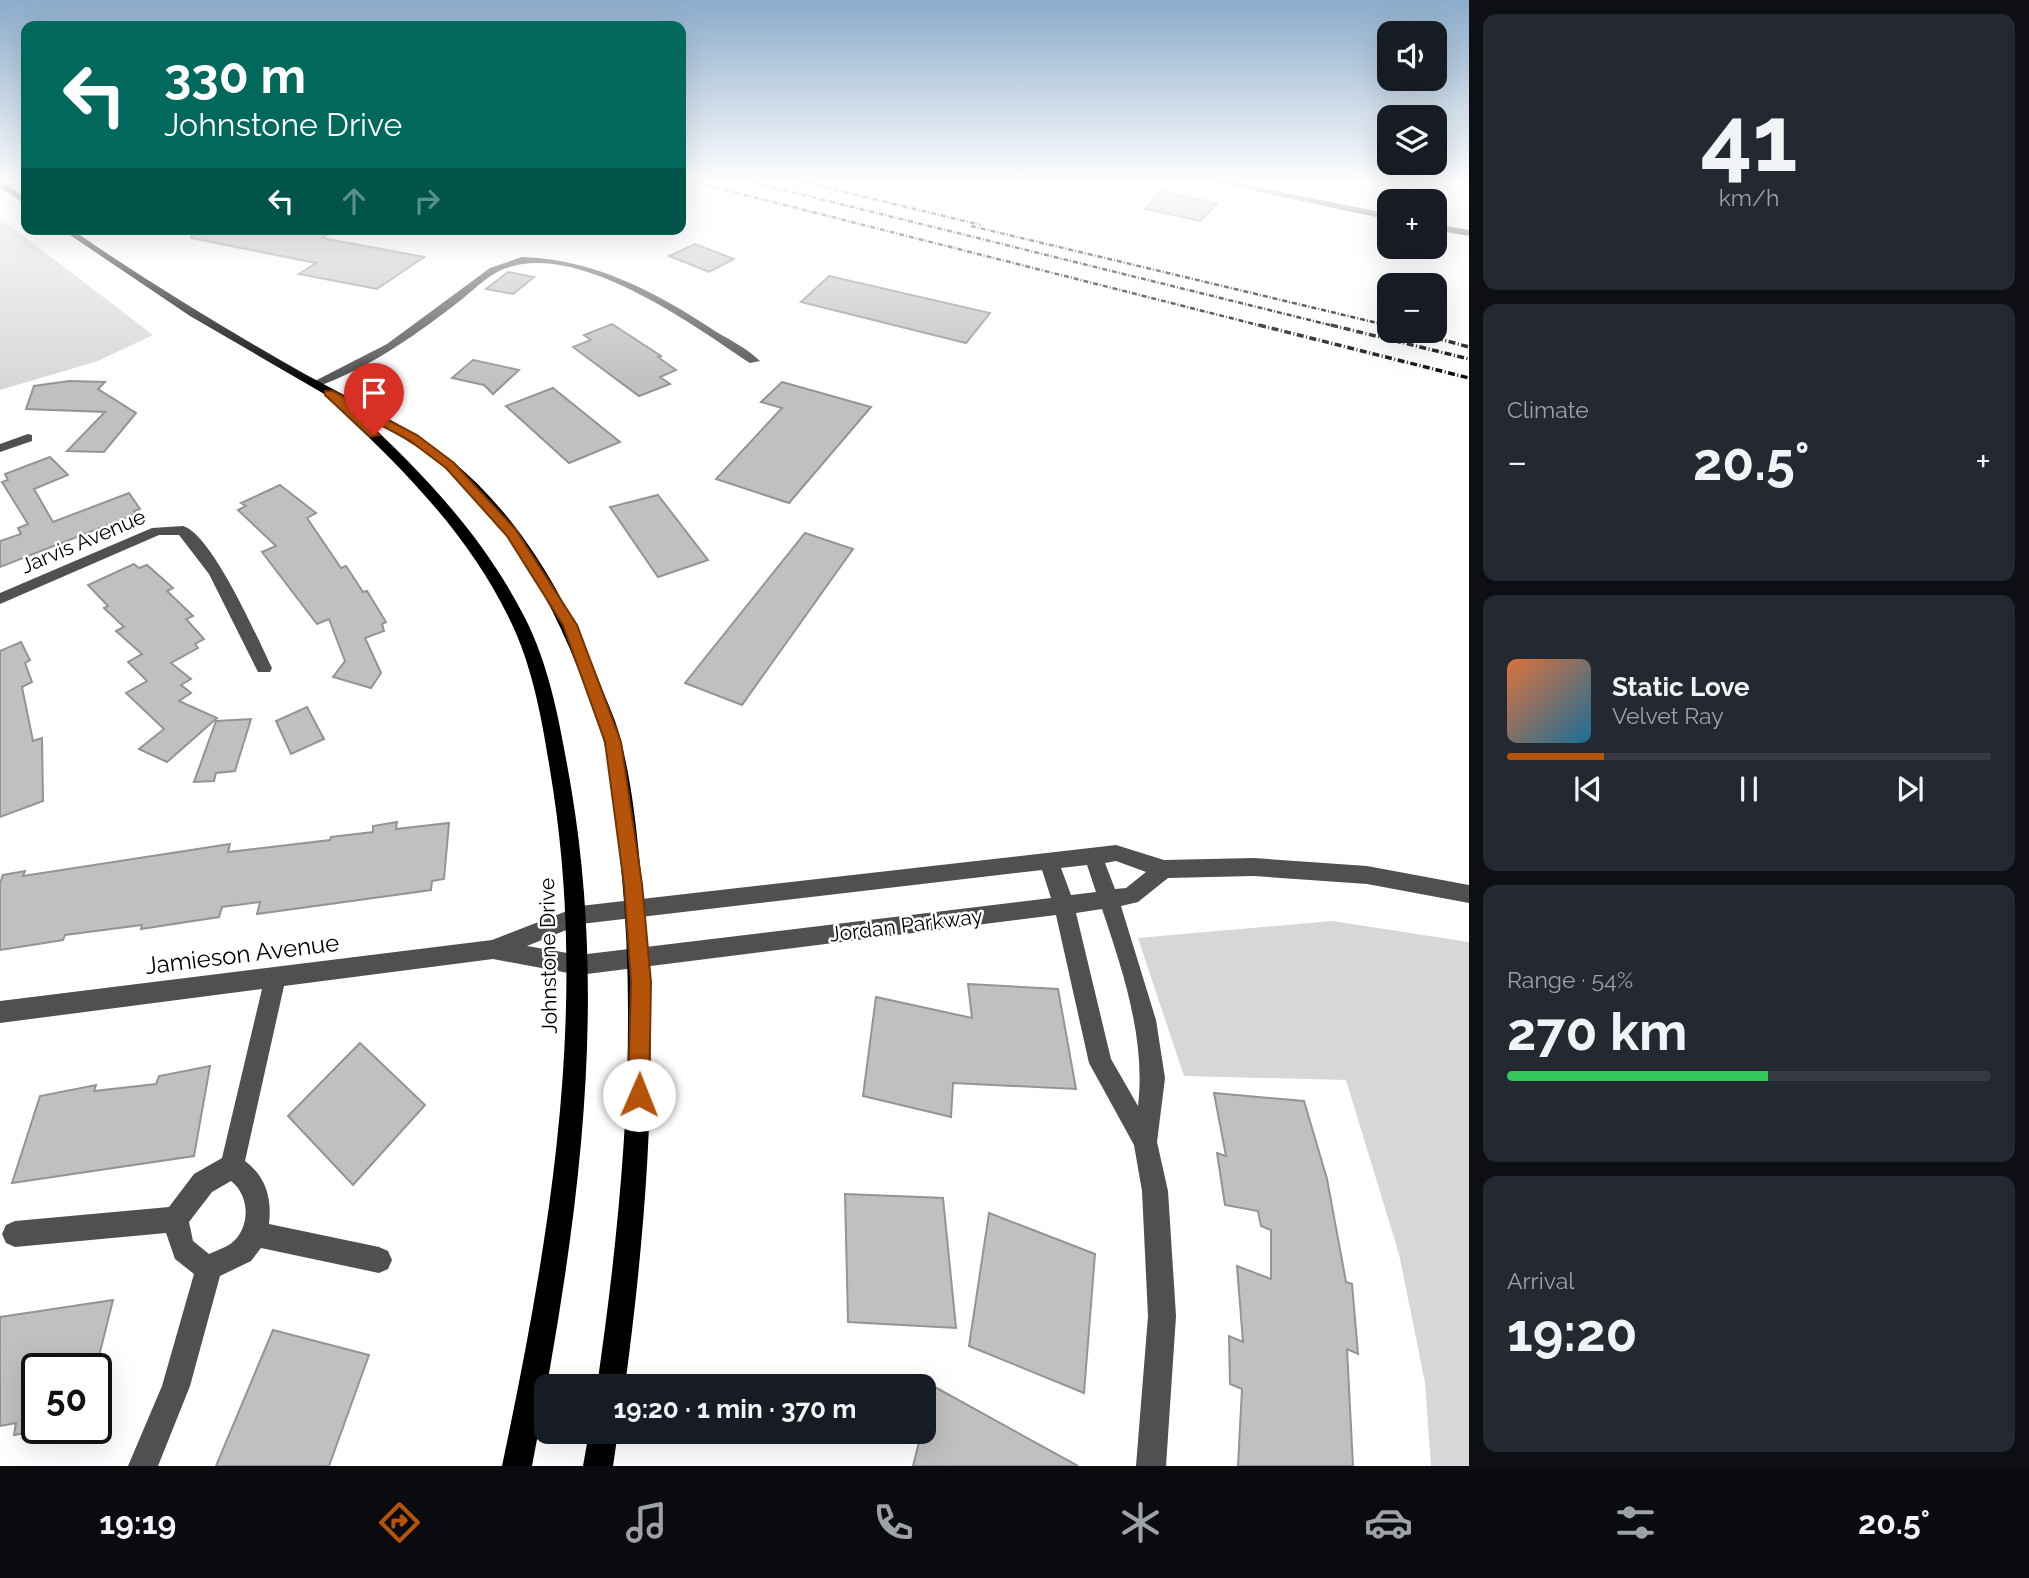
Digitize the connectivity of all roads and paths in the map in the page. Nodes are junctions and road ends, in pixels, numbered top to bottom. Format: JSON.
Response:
{"nodes":[{"id":1,"x":94,"y":248,"type":"edge"},
{"id":2,"x":754,"y":361,"type":"dead end"},
{"id":3,"x":322,"y":389,"type":"junction"},
{"id":4,"x":28,"y":438,"type":"dead end"},
{"id":5,"x":0,"y":448,"type":"edge"},
{"id":6,"x":0,"y":599,"type":"edge"},
{"id":7,"x":264,"y":668,"type":"dead end"},
{"id":8,"x":1093,"y":855,"type":"junction"},
{"id":9,"x":1048,"y":859,"type":"junction"},
{"id":10,"x":1164,"y":869,"type":"junction"},
{"id":11,"x":1469,"y":894,"type":"edge"},
{"id":12,"x":1109,"y":900,"type":"junction"},
{"id":13,"x":1064,"y":905,"type":"junction"},
{"id":14,"x":635,"y":908,"type":"junction"},
{"id":15,"x":580,"y":915,"type":"junction"},
{"id":16,"x":492,"y":950,"type":"junction"},
{"id":17,"x":639,"y":957,"type":"junction"},
{"id":18,"x":579,"y":965,"type":"junction"},
{"id":19,"x":276,"y":975,"type":"junction"},
{"id":20,"x":0,"y":1012,"type":"edge"},
{"id":21,"x":1145,"y":1142,"type":"junction"},
{"id":22,"x":232,"y":1166,"type":"junction"},
{"id":23,"x":176,"y":1219,"type":"junction"},
{"id":24,"x":15,"y":1234,"type":"dead end"},
{"id":25,"x":255,"y":1234,"type":"junction"},
{"id":26,"x":379,"y":1260,"type":"dead end"},
{"id":27,"x":209,"y":1267,"type":"junction"},
{"id":28,"x":612,"y":1374,"type":"edge"},
{"id":29,"x":602,"y":1444,"type":"edge"},
{"id":30,"x":143,"y":1466,"type":"edge"},
{"id":31,"x":517,"y":1466,"type":"edge"},
{"id":32,"x":598,"y":1466,"type":"edge"},
{"id":33,"x":1151,"y":1466,"type":"edge"}],
"edges":[{"from":1,"to":3,"type":"main road","name":"Johnstone Drive"},
{"from":2,"to":3,"type":"street"},
{"from":3,"to":14,"type":"main road","name":"Johnstone Drive"},
{"from":3,"to":15,"type":"main road","name":"Johnstone Drive"},
{"from":4,"to":5,"type":"street"},
{"from":6,"to":7,"type":"street","name":"Jarvis Avenue"},
{"from":8,"to":9,"type":"street"},
{"from":8,"to":10,"type":"street"},
{"from":8,"to":12,"type":"street"},
{"from":9,"to":13,"type":"street"},
{"from":9,"to":14,"type":"street"},
{"from":10,"to":11,"type":"street"},
{"from":10,"to":12,"type":"street","name":"Jordan Parkway"},
{"from":12,"to":13,"type":"street","name":"Jordan Parkway"},
{"from":12,"to":21,"type":"street"},
{"from":13,"to":17,"type":"street","name":"Jordan Parkway"},
{"from":13,"to":21,"type":"street"},
{"from":14,"to":15,"type":"street","name":"Jamieson Avenue"},
{"from":14,"to":17,"type":"main road","name":"Johnstone Drive"},
{"from":15,"to":16,"type":"street","name":"Jamieson Avenue"},
{"from":15,"to":18,"type":"main road","name":"Johnstone Drive"},
{"from":16,"to":18,"type":"street","name":"Jamieson Avenue"},
{"from":16,"to":19,"type":"street","name":"Jamieson Avenue"},
{"from":17,"to":18,"type":"street","name":"Jordan Parkway"},
{"from":17,"to":28,"type":"main road","name":"Johnstone Drive"},
{"from":18,"to":31,"type":"main road","name":"Johnstone Drive"},
{"from":19,"to":20,"type":"street","name":"Jamieson Avenue"},
{"from":19,"to":22,"type":"street"},
{"from":21,"to":33,"type":"street"},
{"from":22,"to":23,"type":"street"},
{"from":22,"to":25,"type":"street"},
{"from":23,"to":24,"type":"street"},
{"from":23,"to":27,"type":"street"},
{"from":25,"to":26,"type":"street"},
{"from":25,"to":27,"type":"street"},
{"from":27,"to":30,"type":"street"},
{"from":29,"to":32,"type":"main road"}]}
